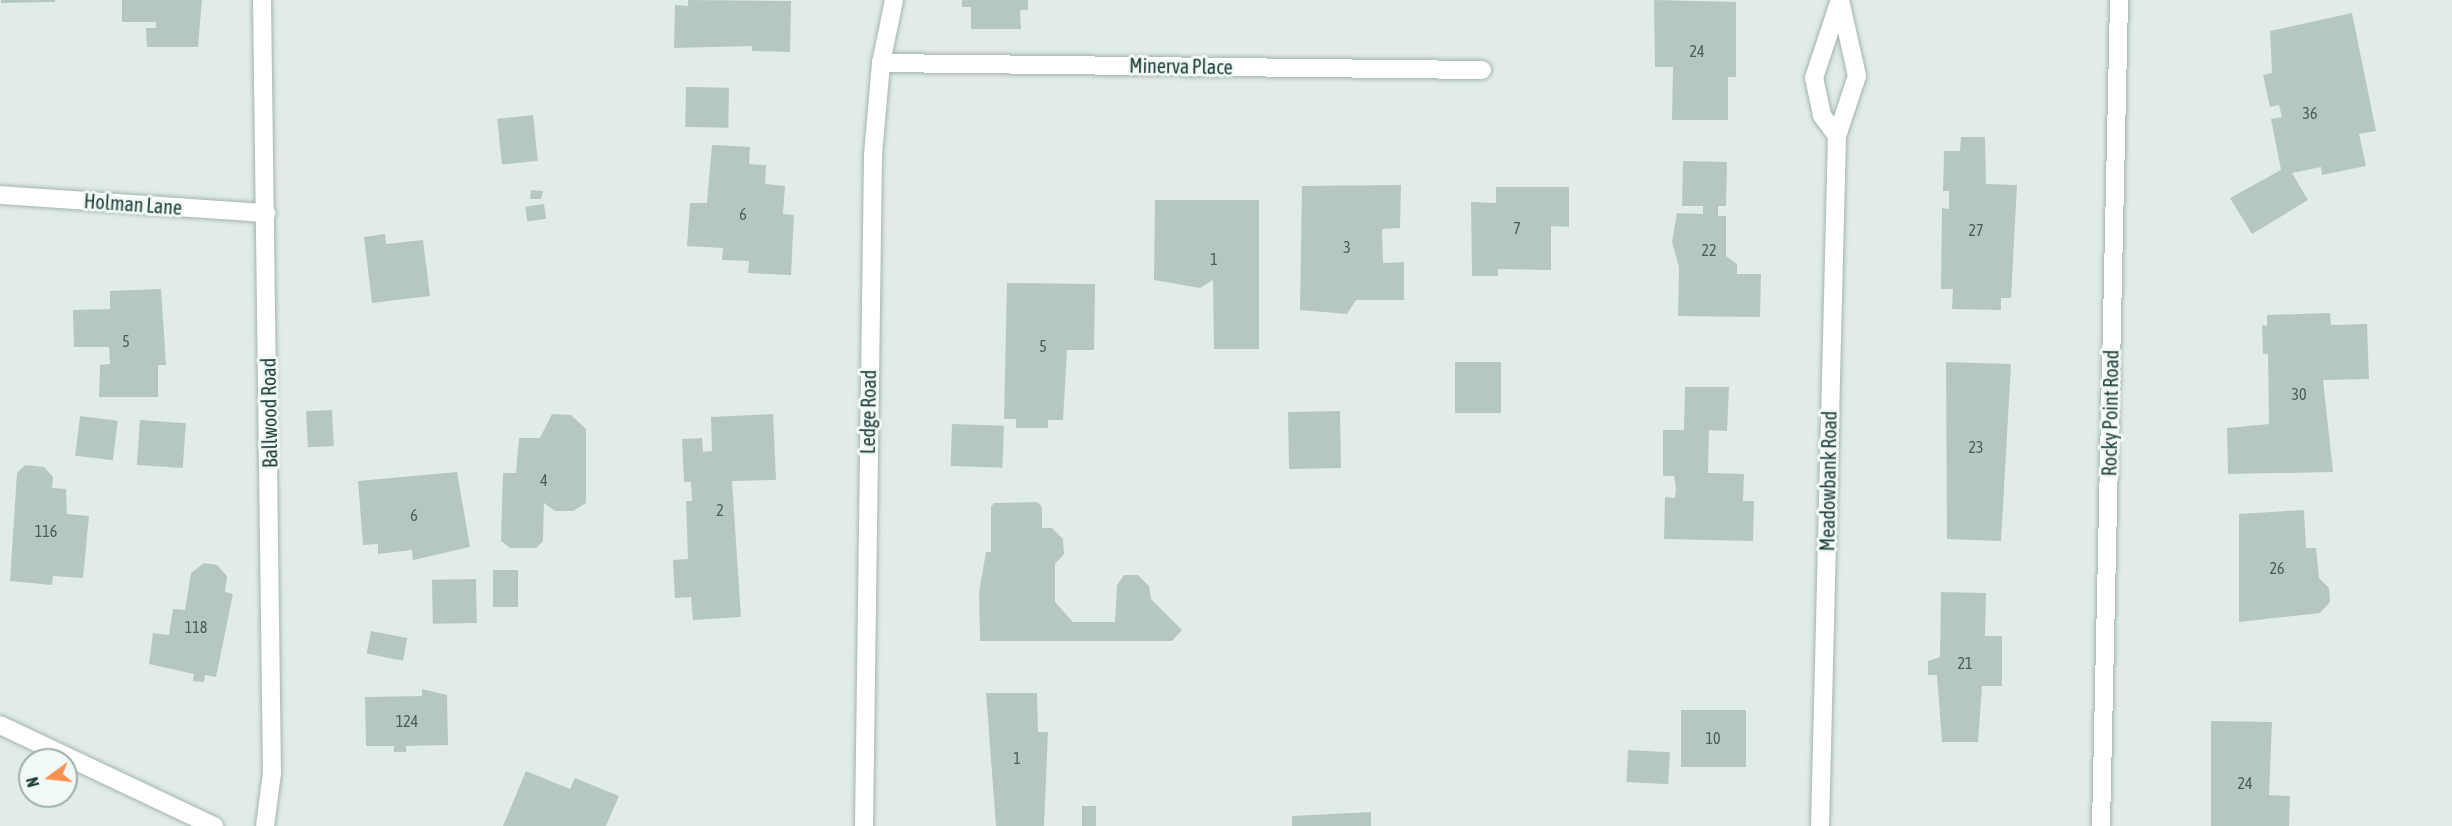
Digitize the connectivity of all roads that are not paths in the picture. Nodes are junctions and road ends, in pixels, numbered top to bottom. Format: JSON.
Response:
{"nodes":[{"id":1,"x":262,"y":0,"type":"edge"},
{"id":2,"x":894,"y":0,"type":"edge"},
{"id":3,"x":2119,"y":0,"type":"edge"},
{"id":4,"x":881,"y":63,"type":"junction"},
{"id":5,"x":1482,"y":70,"type":"dead end"},
{"id":6,"x":1836,"y":136,"type":"junction"},
{"id":7,"x":0,"y":195,"type":"edge"},
{"id":8,"x":266,"y":213,"type":"junction"},
{"id":9,"x":0,"y":725,"type":"edge"},
{"id":10,"x":214,"y":826,"type":"edge"},
{"id":11,"x":265,"y":826,"type":"edge"},
{"id":12,"x":864,"y":826,"type":"edge"},
{"id":13,"x":1820,"y":826,"type":"edge"},
{"id":14,"x":2101,"y":826,"type":"edge"}],
"edges":[{"from":1,"to":8,"type":"street","name":"Ballwood Road"},
{"from":2,"to":4,"type":"street","name":"Ledge Road"},
{"from":3,"to":14,"type":"street","name":"Rocky Point Road"},
{"from":4,"to":5,"type":"street","name":"Minerva Place"},
{"from":4,"to":12,"type":"street","name":"Ledge Road"},
{"from":6,"to":6,"type":"street","name":"Meadowbank Road"},
{"from":6,"to":13,"type":"street","name":"Meadowbank Road"},
{"from":7,"to":8,"type":"street","name":"Holman Lane"},
{"from":8,"to":11,"type":"street","name":"Ballwood Road"},
{"from":9,"to":10,"type":"street"}]}
